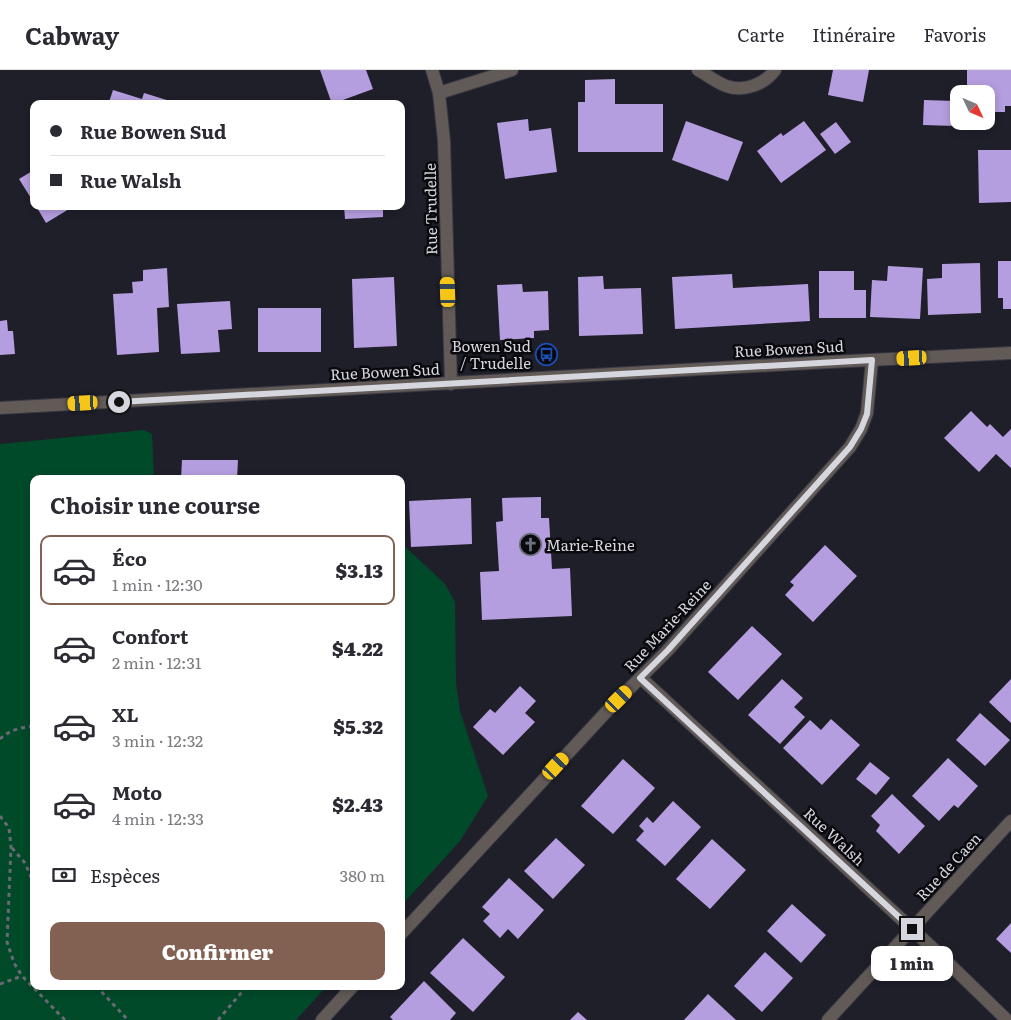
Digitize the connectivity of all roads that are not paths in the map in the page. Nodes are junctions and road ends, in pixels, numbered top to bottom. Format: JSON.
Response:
{"nodes":[{"id":1,"x":432,"y":70,"type":"edge"},
{"id":2,"x":512,"y":70,"type":"edge"},
{"id":3,"x":698,"y":70,"type":"edge"},
{"id":4,"x":775,"y":70,"type":"edge"},
{"id":5,"x":439,"y":93,"type":"junction"},
{"id":6,"x":1011,"y":353,"type":"edge"},
{"id":7,"x":872,"y":360,"type":"junction"},
{"id":8,"x":451,"y":384,"type":"junction"},
{"id":9,"x":0,"y":408,"type":"edge"},
{"id":10,"x":640,"y":678,"type":"junction"},
{"id":11,"x":1011,"y":821,"type":"edge"},
{"id":12,"x":912,"y":929,"type":"junction"},
{"id":13,"x":405,"y":930,"type":"edge"},
{"id":14,"x":349,"y":990,"type":"edge"},
{"id":15,"x":322,"y":1020,"type":"edge"},
{"id":16,"x":828,"y":1020,"type":"edge"},
{"id":17,"x":1007,"y":1020,"type":"edge"}],
"edges":[{"from":1,"to":5,"type":"street","name":"Rue Trudelle"},
{"from":2,"to":5,"type":"street"},
{"from":3,"to":4,"type":"street"},
{"from":5,"to":8,"type":"street","name":"Rue Trudelle"},
{"from":6,"to":7,"type":"street","name":"Rue Bowen Sud"},
{"from":7,"to":8,"type":"street","name":"Rue Bowen Sud"},
{"from":7,"to":10,"type":"street","name":"Rue Marie-Reine"},
{"from":8,"to":9,"type":"street","name":"Rue Bowen Sud"},
{"from":10,"to":12,"type":"street","name":"Rue Walsh"},
{"from":10,"to":13,"type":"street","name":"Rue Marie-Reine"},
{"from":11,"to":12,"type":"street","name":"Rue de Caen"},
{"from":12,"to":16,"type":"street","name":"Rue de Caen"},
{"from":12,"to":17,"type":"street","name":"Rue Walsh"},
{"from":14,"to":15,"type":"street"}]}
